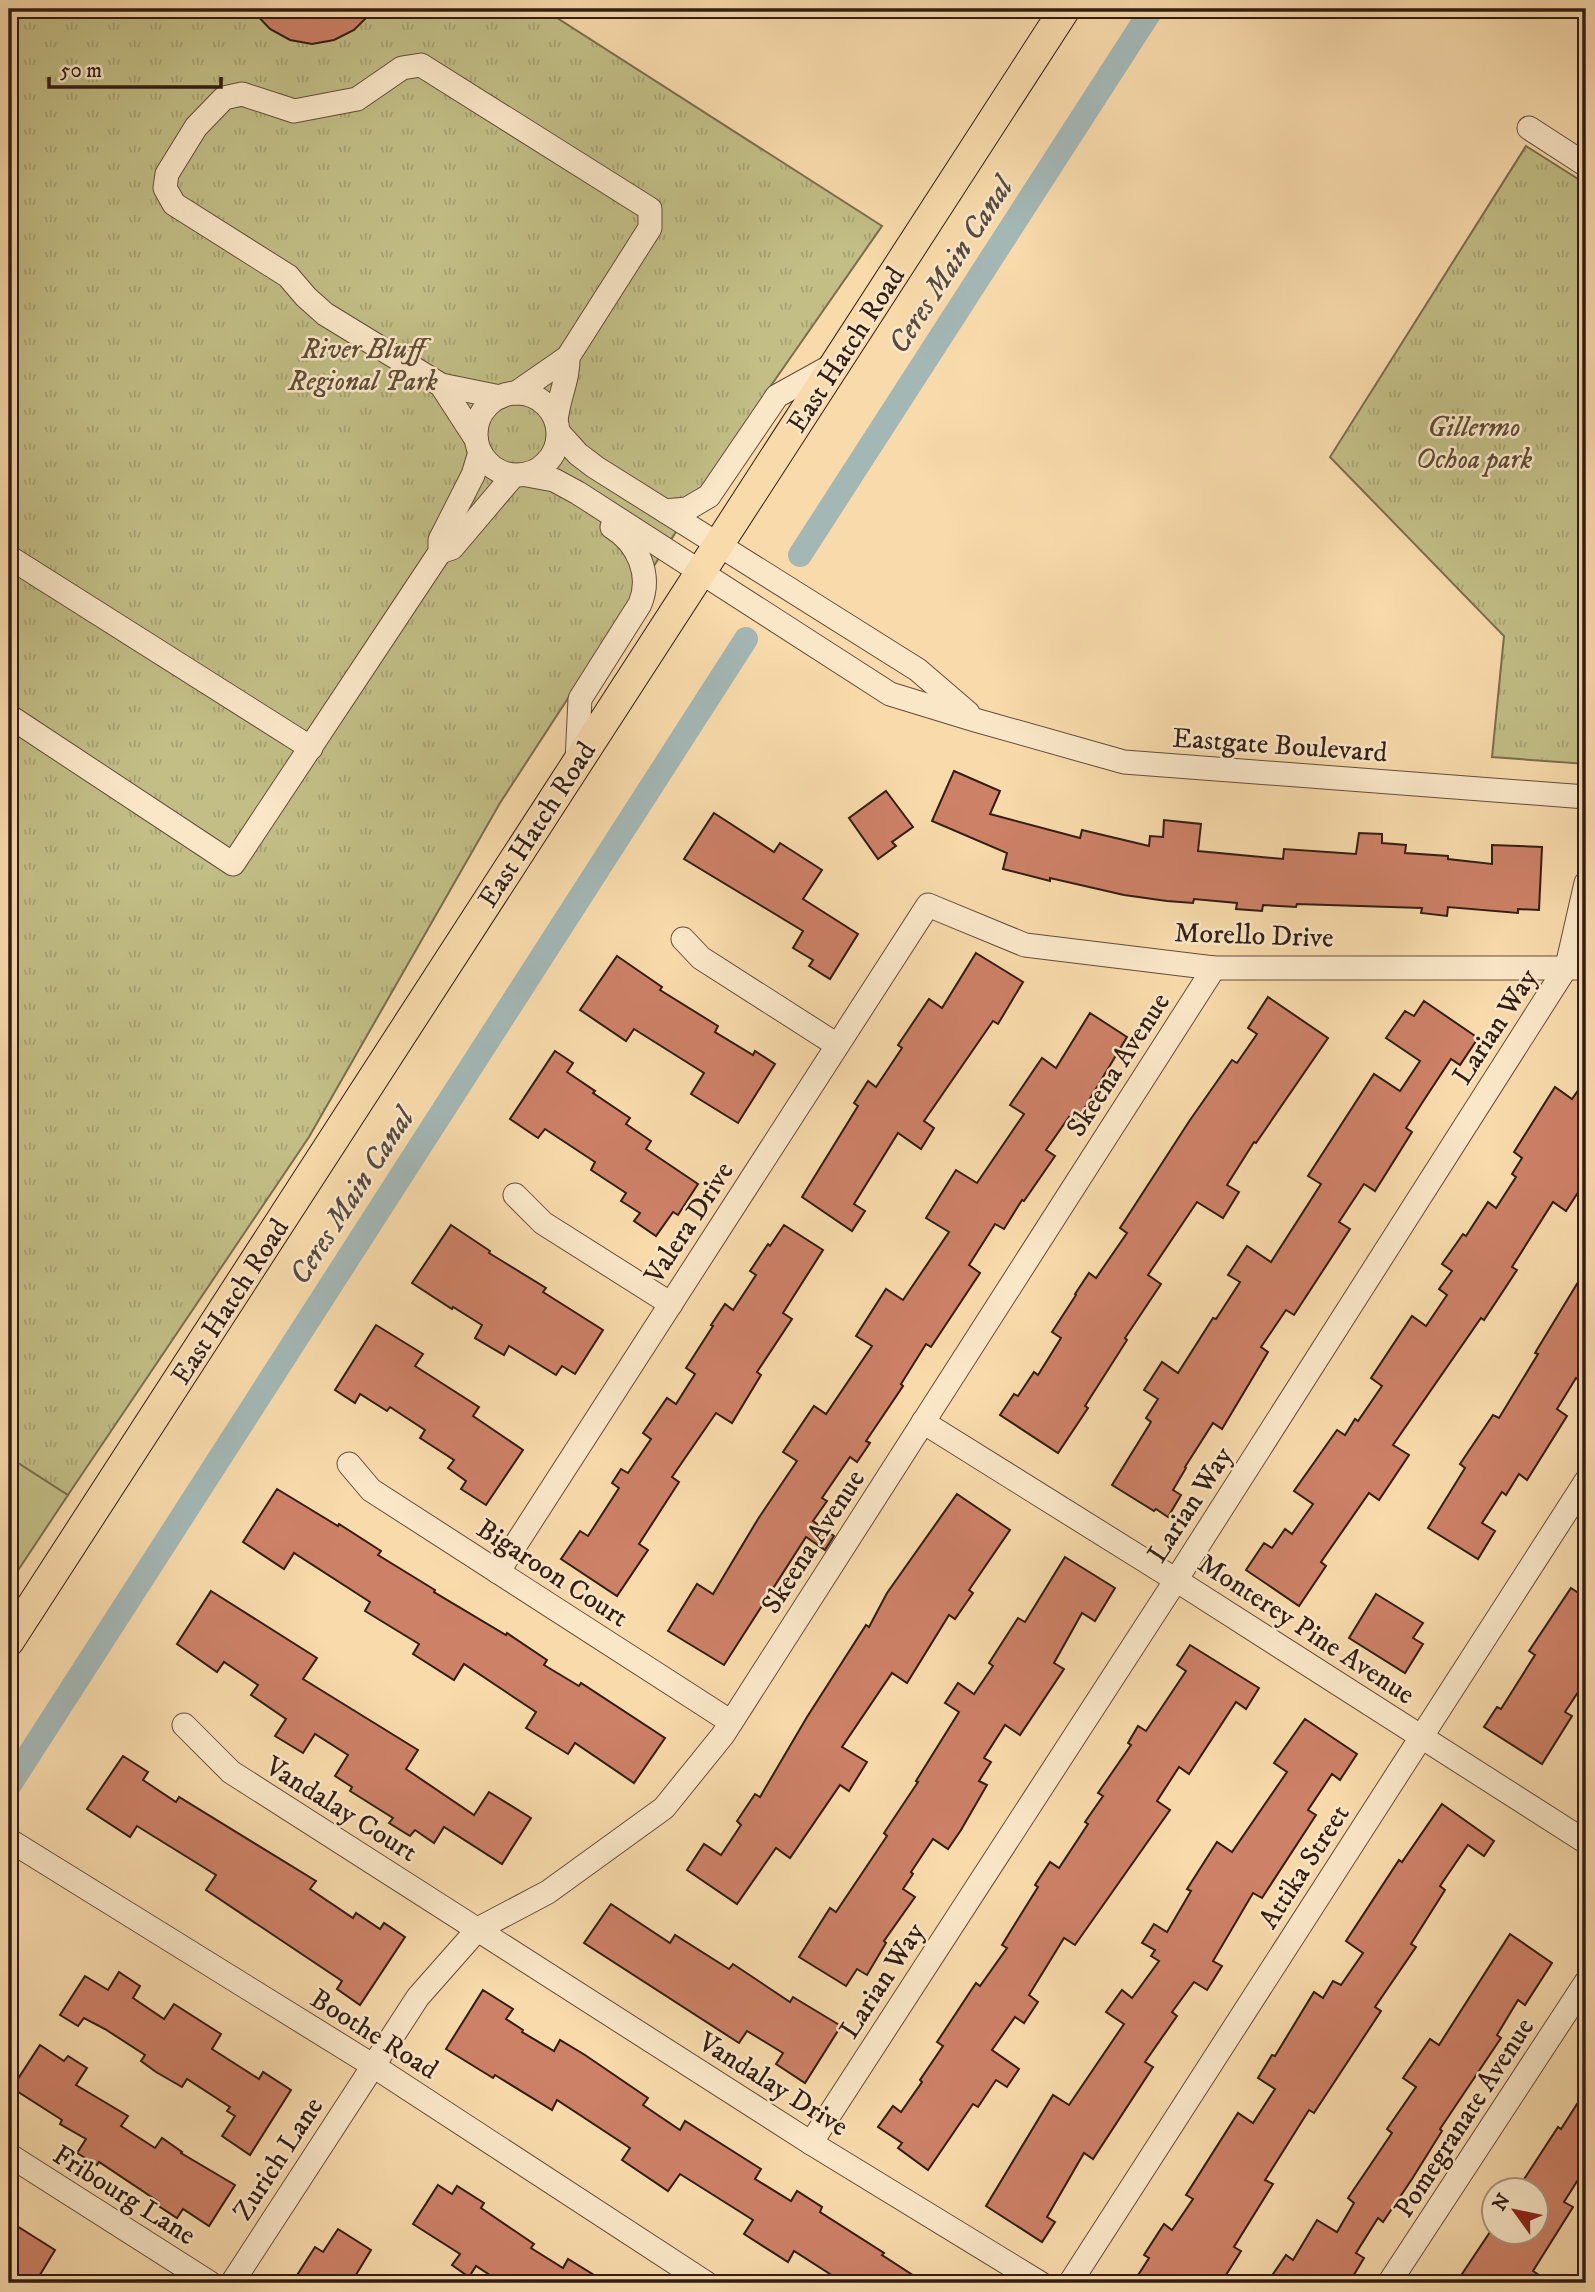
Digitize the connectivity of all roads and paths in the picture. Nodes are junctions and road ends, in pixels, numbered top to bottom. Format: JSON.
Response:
{"nodes":[{"id":1,"x":1065,"y":9,"type":"edge"},
{"id":2,"x":1528,"y":128,"type":"dead end"},
{"id":3,"x":1586,"y":166,"type":"edge"},
{"id":4,"x":568,"y":357,"type":"junction"},
{"id":5,"x":833,"y":365,"type":"junction"},
{"id":6,"x":441,"y":385,"type":"junction"},
{"id":7,"x":508,"y":395,"type":"junction"},
{"id":8,"x":557,"y":427,"type":"junction"},
{"id":9,"x":478,"y":445,"type":"junction"},
{"id":10,"x":520,"y":475,"type":"junction"},
{"id":11,"x":586,"y":498,"type":"junction"},
{"id":12,"x":665,"y":511,"type":"junction"},
{"id":13,"x":719,"y":545,"type":"junction"},
{"id":14,"x":440,"y":552,"type":"junction"},
{"id":15,"x":9,"y":557,"type":"edge"},
{"id":16,"x":702,"y":572,"type":"junction"},
{"id":17,"x":9,"y":716,"type":"edge"},
{"id":18,"x":975,"y":720,"type":"junction"},
{"id":19,"x":311,"y":748,"type":"junction"},
{"id":20,"x":577,"y":761,"type":"junction"},
{"id":21,"x":1586,"y":797,"type":"edge"},
{"id":22,"x":1586,"y":883,"type":"edge"},
{"id":23,"x":928,"y":905,"type":"joint"},
{"id":24,"x":683,"y":939,"type":"dead end"},
{"id":25,"x":1577,"y":967,"type":"edge"},
{"id":26,"x":1214,"y":968,"type":"junction"},
{"id":27,"x":837,"y":1045,"type":"junction"},
{"id":28,"x":515,"y":1195,"type":"dead end"},
{"id":29,"x":671,"y":1304,"type":"junction"},
{"id":30,"x":923,"y":1422,"type":"junction"},
{"id":31,"x":349,"y":1464,"type":"dead end"},
{"id":32,"x":1586,"y":1481,"type":"edge"},
{"id":33,"x":498,"y":1572,"type":"junction"},
{"id":34,"x":1176,"y":1580,"type":"junction"},
{"id":35,"x":9,"y":1641,"type":"edge"},
{"id":36,"x":731,"y":1722,"type":"junction"},
{"id":37,"x":184,"y":1725,"type":"dead end"},
{"id":38,"x":1422,"y":1737,"type":"junction"},
{"id":39,"x":9,"y":1840,"type":"edge"},
{"id":40,"x":1586,"y":1842,"type":"edge"},
{"id":41,"x":478,"y":1929,"type":"junction"},
{"id":42,"x":1586,"y":1982,"type":"edge"},
{"id":43,"x":372,"y":2065,"type":"junction"},
{"id":44,"x":811,"y":2143,"type":"junction"},
{"id":45,"x":9,"y":2155,"type":"edge"},
{"id":46,"x":210,"y":2283,"type":"edge"},
{"id":47,"x":232,"y":2283,"type":"edge"},
{"id":48,"x":706,"y":2283,"type":"edge"},
{"id":49,"x":1040,"y":2283,"type":"edge"},
{"id":50,"x":1070,"y":2283,"type":"edge"},
{"id":51,"x":1389,"y":2283,"type":"edge"}],
"edges":[{"from":1,"to":5,"type":"main road","name":"East Hatch Road"},
{"from":2,"to":3,"type":"street"},
{"from":4,"to":6,"type":"street"},
{"from":4,"to":7,"type":"street"},
{"from":4,"to":8,"type":"street"},
{"from":5,"to":12,"type":"street"},
{"from":5,"to":13,"type":"main road","name":"East Hatch Road"},
{"from":6,"to":7,"type":"street"},
{"from":6,"to":9,"type":"street"},
{"from":7,"to":8,"type":"street"},
{"from":7,"to":9,"type":"street"},
{"from":8,"to":10,"type":"street"},
{"from":8,"to":12,"type":"street","name":"Eastgate Boulevard"},
{"from":9,"to":10,"type":"street"},
{"from":9,"to":14,"type":"street"},
{"from":10,"to":11,"type":"street","name":"Eastgate Boulevard"},
{"from":10,"to":14,"type":"street"},
{"from":11,"to":16,"type":"street","name":"Eastgate Boulevard"},
{"from":11,"to":20,"type":"street"},
{"from":12,"to":13,"type":"street","name":"Eastgate Boulevard"},
{"from":13,"to":16,"type":"main road","name":"East Hatch Road"},
{"from":13,"to":18,"type":"street","name":"Eastgate Boulevard"},
{"from":14,"to":19,"type":"street"},
{"from":15,"to":19,"type":"street"},
{"from":16,"to":18,"type":"street","name":"Eastgate Boulevard"},
{"from":16,"to":20,"type":"main road","name":"East Hatch Road"},
{"from":17,"to":19,"type":"street"},
{"from":18,"to":21,"type":"street","name":"Eastgate Boulevard"},
{"from":20,"to":35,"type":"main road","name":"East Hatch Road"},
{"from":22,"to":25,"type":"street","name":"Larian Way"},
{"from":23,"to":26,"type":"street","name":"Morello Drive"},
{"from":23,"to":27,"type":"street","name":"Valera Drive"},
{"from":24,"to":27,"type":"street"},
{"from":25,"to":26,"type":"street","name":"Morello Drive"},
{"from":25,"to":34,"type":"street","name":"Larian Way"},
{"from":26,"to":30,"type":"street","name":"Skeena Avenue"},
{"from":27,"to":29,"type":"street","name":"Valera Drive"},
{"from":28,"to":29,"type":"street"},
{"from":29,"to":33,"type":"street","name":"Valera Drive"},
{"from":30,"to":34,"type":"street","name":"Monterey Pine Avenue"},
{"from":30,"to":36,"type":"street","name":"Skeena Avenue"},
{"from":31,"to":33,"type":"street","name":"Bigaroon Court"},
{"from":32,"to":38,"type":"street","name":"Attika Street"},
{"from":33,"to":36,"type":"street","name":"Bigaroon Court"},
{"from":34,"to":38,"type":"street","name":"Monterey Pine Avenue"},
{"from":34,"to":44,"type":"street","name":"Larian Way"},
{"from":36,"to":41,"type":"street","name":"Skeena Avenue"},
{"from":37,"to":41,"type":"street","name":"Vandalay Court"},
{"from":38,"to":40,"type":"street","name":"Monterey Pine Avenue"},
{"from":38,"to":50,"type":"street","name":"Attika Street"},
{"from":39,"to":43,"type":"street","name":"Boothe Road"},
{"from":41,"to":43,"type":"street","name":"Skeena Avenue"},
{"from":41,"to":44,"type":"street","name":"Vandalay Drive"},
{"from":42,"to":51,"type":"street","name":"Pomegranate Avenue"},
{"from":43,"to":47,"type":"street","name":"Zurich Lane"},
{"from":43,"to":48,"type":"street","name":"Boothe Road"},
{"from":44,"to":49,"type":"street","name":"Vandalay Drive"},
{"from":45,"to":46,"type":"street","name":"Fribourg Lane"}]}
